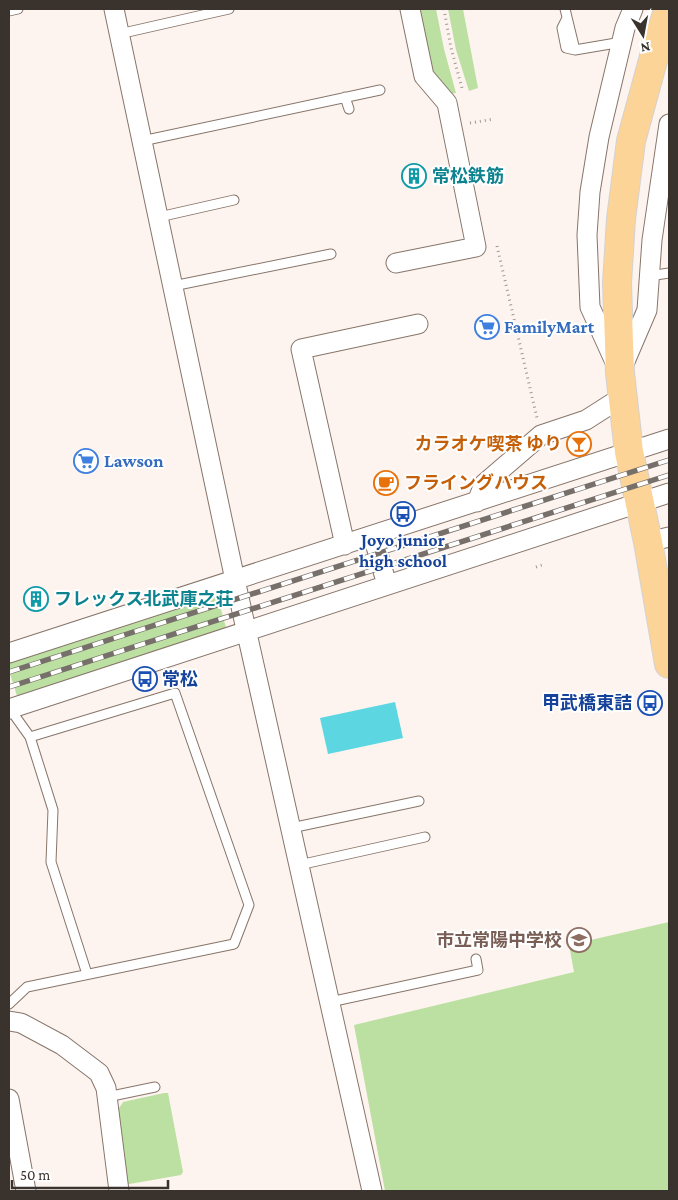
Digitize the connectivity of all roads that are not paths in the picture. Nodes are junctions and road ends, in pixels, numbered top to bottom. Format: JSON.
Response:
{"nodes":[{"id":1,"x":18,"y":9,"type":"edge"},
{"id":2,"x":114,"y":9,"type":"edge"},
{"id":3,"x":229,"y":9,"type":"edge"},
{"id":4,"x":410,"y":9,"type":"edge"},
{"id":5,"x":633,"y":9,"type":"edge"},
{"id":6,"x":669,"y":9,"type":"edge"},
{"id":7,"x":9,"y":11,"type":"edge"},
{"id":8,"x":566,"y":13,"type":"edge"},
{"id":9,"x":119,"y":34,"type":"junction"},
{"id":10,"x":622,"y":42,"type":"junction"},
{"id":11,"x":380,"y":90,"type":"dead end"},
{"id":12,"x":345,"y":97,"type":"junction"},
{"id":13,"x":349,"y":109,"type":"dead end"},
{"id":14,"x":669,"y":124,"type":"edge"},
{"id":15,"x":142,"y":141,"type":"junction"},
{"id":16,"x":234,"y":200,"type":"dead end"},
{"id":17,"x":159,"y":217,"type":"junction"},
{"id":18,"x":331,"y":254,"type":"dead end"},
{"id":19,"x":396,"y":263,"type":"dead end"},
{"id":20,"x":669,"y":273,"type":"edge"},
{"id":21,"x":649,"y":276,"type":"junction"},
{"id":22,"x":173,"y":286,"type":"junction"},
{"id":23,"x":418,"y":324,"type":"dead end"},
{"id":24,"x":621,"y":385,"type":"junction"},
{"id":25,"x":669,"y":439,"type":"edge"},
{"id":26,"x":629,"y":452,"type":"junction"},
{"id":27,"x":669,"y":494,"type":"edge"},
{"id":28,"x":477,"y":502,"type":"junction"},
{"id":29,"x":641,"y":502,"type":"junction"},
{"id":30,"x":373,"y":536,"type":"junction"},
{"id":31,"x":659,"y":540,"type":"edge"},
{"id":32,"x":344,"y":545,"type":"junction"},
{"id":33,"x":235,"y":580,"type":"junction"},
{"id":34,"x":387,"y":585,"type":"junction"},
{"id":35,"x":247,"y":631,"type":"junction"},
{"id":36,"x":9,"y":653,"type":"edge"},
{"id":37,"x":669,"y":664,"type":"edge"},
{"id":38,"x":9,"y":708,"type":"edge"},
{"id":39,"x":30,"y":737,"type":"junction"},
{"id":40,"x":419,"y":801,"type":"dead end"},
{"id":41,"x":291,"y":828,"type":"junction"},
{"id":42,"x":425,"y":838,"type":"dead end"},
{"id":43,"x":299,"y":865,"type":"junction"},
{"id":44,"x":476,"y":959,"type":"dead end"},
{"id":45,"x":87,"y":974,"type":"junction"},
{"id":46,"x":330,"y":1002,"type":"junction"},
{"id":47,"x":9,"y":1004,"type":"edge"},
{"id":48,"x":9,"y":1021,"type":"edge"},
{"id":49,"x":155,"y":1087,"type":"dead end"},
{"id":50,"x":106,"y":1097,"type":"junction"},
{"id":51,"x":9,"y":1099,"type":"edge"},
{"id":52,"x":26,"y":1191,"type":"edge"},
{"id":53,"x":119,"y":1191,"type":"edge"},
{"id":54,"x":372,"y":1191,"type":"edge"}],
"edges":[{"from":1,"to":7,"type":"lane"},
{"from":2,"to":9,"type":"street"},
{"from":3,"to":9,"type":"lane"},
{"from":4,"to":19,"type":"street"},
{"from":5,"to":10,"type":"street"},
{"from":6,"to":24,"type":"highway"},
{"from":8,"to":10,"type":"lane"},
{"from":9,"to":15,"type":"street"},
{"from":10,"to":24,"type":"street"},
{"from":11,"to":12,"type":"lane"},
{"from":12,"to":13,"type":"lane"},
{"from":12,"to":15,"type":"lane"},
{"from":14,"to":21,"type":"street"},
{"from":15,"to":17,"type":"street"},
{"from":16,"to":17,"type":"lane"},
{"from":17,"to":22,"type":"street"},
{"from":18,"to":22,"type":"lane"},
{"from":20,"to":21,"type":"lane"},
{"from":21,"to":24,"type":"street"},
{"from":22,"to":33,"type":"street"},
{"from":23,"to":32,"type":"street"},
{"from":24,"to":26,"type":"highway"},
{"from":24,"to":28,"type":"street"},
{"from":25,"to":26,"type":"street"},
{"from":26,"to":28,"type":"street"},
{"from":26,"to":29,"type":"highway"},
{"from":27,"to":29,"type":"street"},
{"from":28,"to":30,"type":"street"},
{"from":29,"to":31,"type":"highway"},
{"from":29,"to":34,"type":"street"},
{"from":30,"to":32,"type":"street"},
{"from":30,"to":34,"type":"street"},
{"from":31,"to":37,"type":"highway"},
{"from":32,"to":33,"type":"street"},
{"from":33,"to":35,"type":"street"},
{"from":33,"to":36,"type":"street"},
{"from":34,"to":35,"type":"street"},
{"from":35,"to":38,"type":"street"},
{"from":35,"to":41,"type":"street"},
{"from":38,"to":39,"type":"lane"},
{"from":39,"to":45,"type":"lane"},
{"from":39,"to":45,"type":"lane"},
{"from":40,"to":41,"type":"lane"},
{"from":41,"to":43,"type":"street"},
{"from":42,"to":43,"type":"lane"},
{"from":43,"to":46,"type":"street"},
{"from":44,"to":46,"type":"lane"},
{"from":45,"to":47,"type":"lane"},
{"from":46,"to":54,"type":"street"},
{"from":48,"to":50,"type":"street"},
{"from":49,"to":50,"type":"lane"},
{"from":50,"to":53,"type":"street"},
{"from":51,"to":52,"type":"street"}]}
